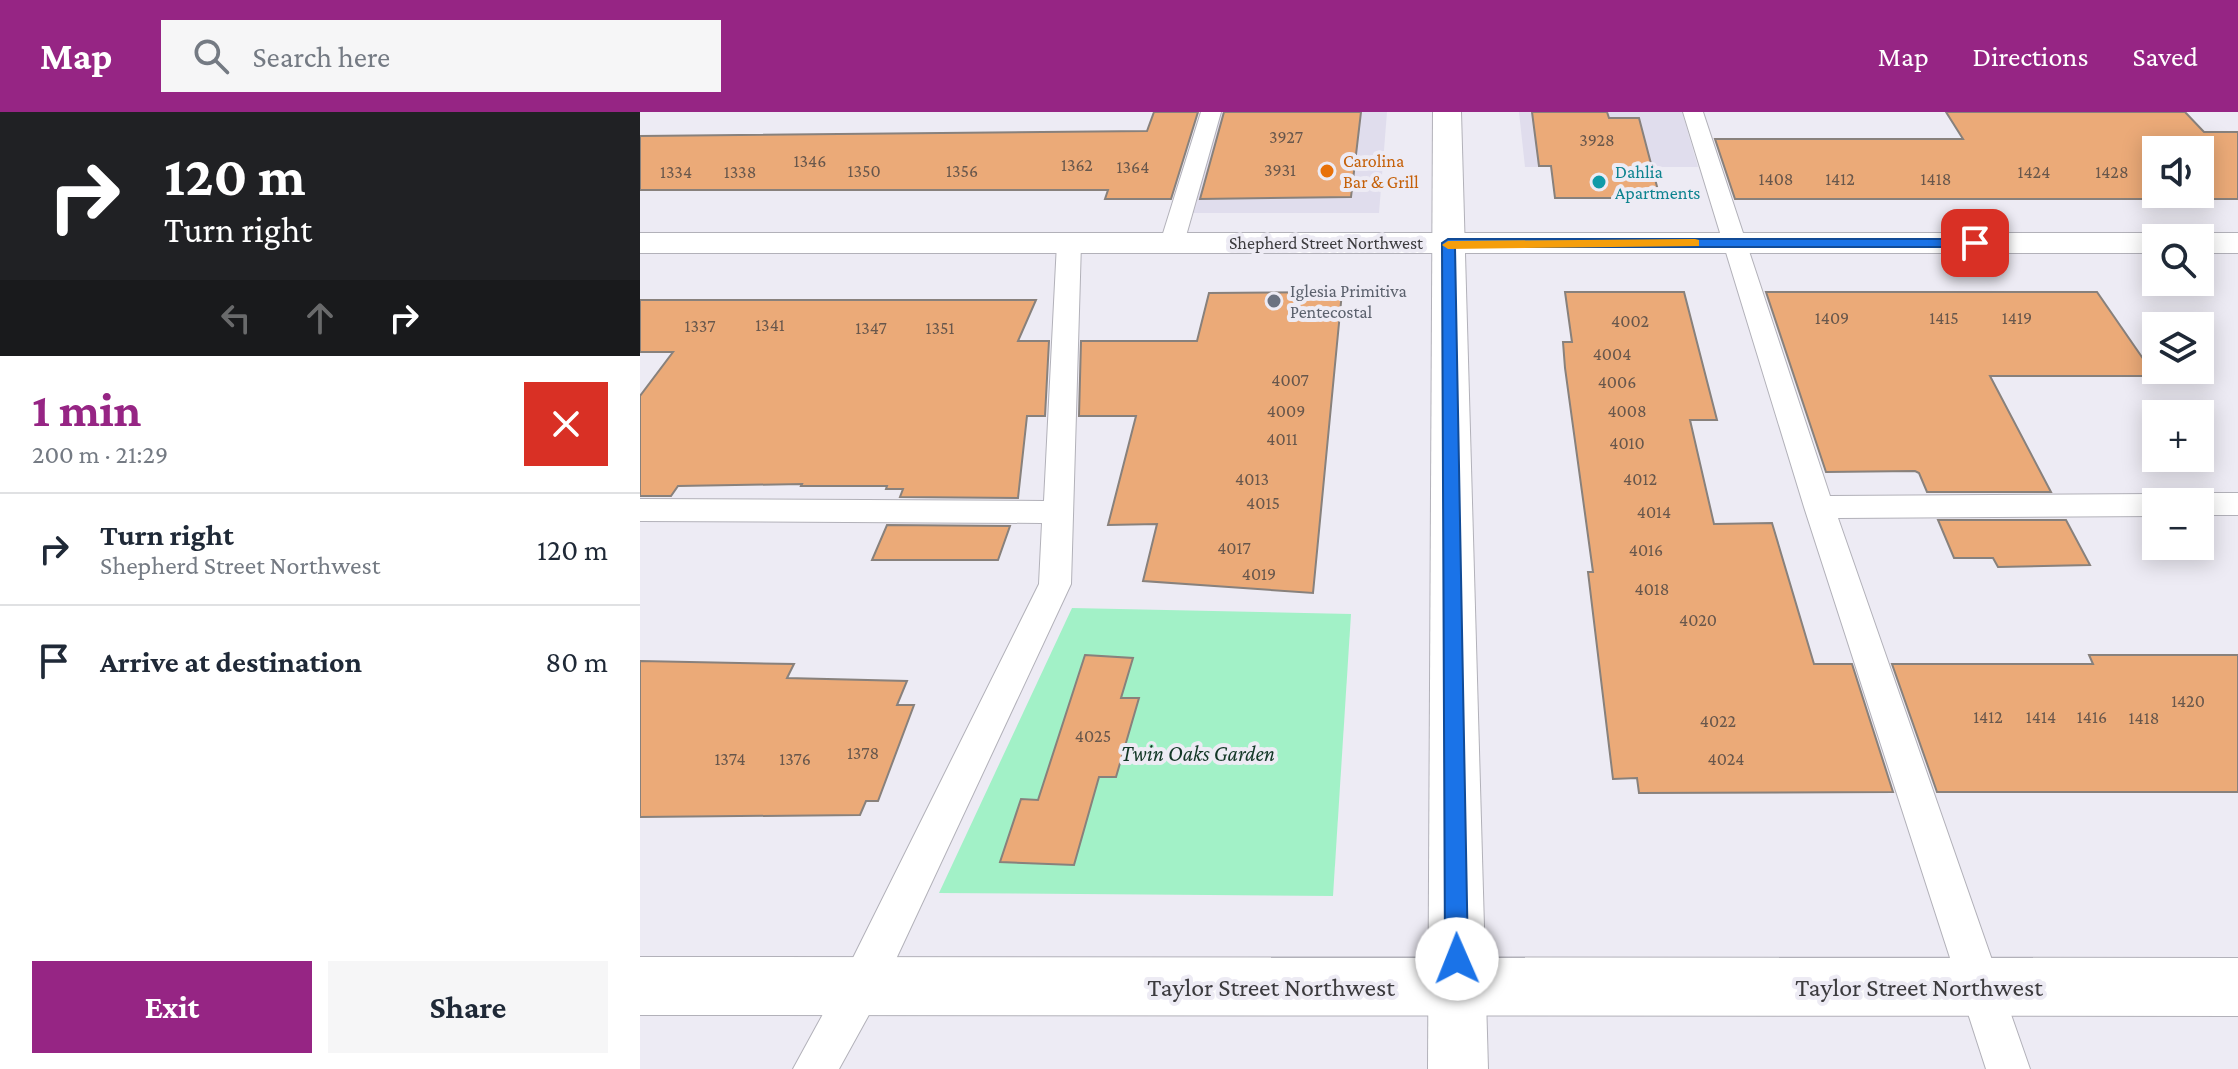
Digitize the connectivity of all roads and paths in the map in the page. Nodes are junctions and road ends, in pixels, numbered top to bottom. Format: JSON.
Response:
{"nodes":[{"id":1,"x":1211,"y":112,"type":"edge"},
{"id":2,"x":1447,"y":112,"type":"edge"},
{"id":3,"x":1693,"y":112,"type":"edge"},
{"id":4,"x":640,"y":243,"type":"edge"},
{"id":5,"x":1069,"y":243,"type":"junction"},
{"id":6,"x":1172,"y":243,"type":"junction"},
{"id":7,"x":1448,"y":243,"type":"junction"},
{"id":8,"x":1733,"y":243,"type":"junction"},
{"id":9,"x":2142,"y":243,"type":"edge"},
{"id":10,"x":2214,"y":243,"type":"edge"},
{"id":11,"x":2238,"y":243,"type":"edge"},
{"id":12,"x":2214,"y":504,"type":"edge"},
{"id":13,"x":2238,"y":504,"type":"edge"},
{"id":14,"x":2142,"y":505,"type":"edge"},
{"id":15,"x":1819,"y":507,"type":"junction"},
{"id":16,"x":640,"y":510,"type":"edge"},
{"id":17,"x":1060,"y":512,"type":"junction"},
{"id":18,"x":640,"y":986,"type":"edge"},
{"id":19,"x":861,"y":987,"type":"junction"},
{"id":20,"x":1457,"y":987,"type":"junction"},
{"id":21,"x":1981,"y":987,"type":"junction"},
{"id":22,"x":2238,"y":987,"type":"edge"},
{"id":23,"x":815,"y":1069,"type":"edge"},
{"id":24,"x":1458,"y":1069,"type":"edge"},
{"id":25,"x":2008,"y":1069,"type":"edge"}],
"edges":[{"from":1,"to":6,"type":"lane"},
{"from":2,"to":7,"type":"street"},
{"from":3,"to":8,"type":"lane"},
{"from":4,"to":5,"type":"street","name":"Shepherd Street Northwest"},
{"from":5,"to":6,"type":"street","name":"Shepherd Street Northwest"},
{"from":5,"to":17,"type":"lane"},
{"from":6,"to":7,"type":"street","name":"Shepherd Street Northwest"},
{"from":7,"to":8,"type":"street","name":"Shepherd Street Northwest"},
{"from":7,"to":20,"type":"street"},
{"from":8,"to":9,"type":"street","name":"Shepherd Street Northwest"},
{"from":8,"to":15,"type":"lane"},
{"from":10,"to":11,"type":"street"},
{"from":12,"to":13,"type":"lane"},
{"from":14,"to":15,"type":"lane"},
{"from":15,"to":21,"type":"lane"},
{"from":16,"to":17,"type":"lane"},
{"from":17,"to":19,"type":"lane"},
{"from":18,"to":19,"type":"street","name":"Taylor Street Northwest"},
{"from":19,"to":20,"type":"street","name":"Taylor Street Northwest"},
{"from":19,"to":23,"type":"lane"},
{"from":20,"to":21,"type":"street","name":"Taylor Street Northwest"},
{"from":20,"to":24,"type":"street"},
{"from":21,"to":22,"type":"street","name":"Taylor Street Northwest"},
{"from":21,"to":25,"type":"lane"}]}
